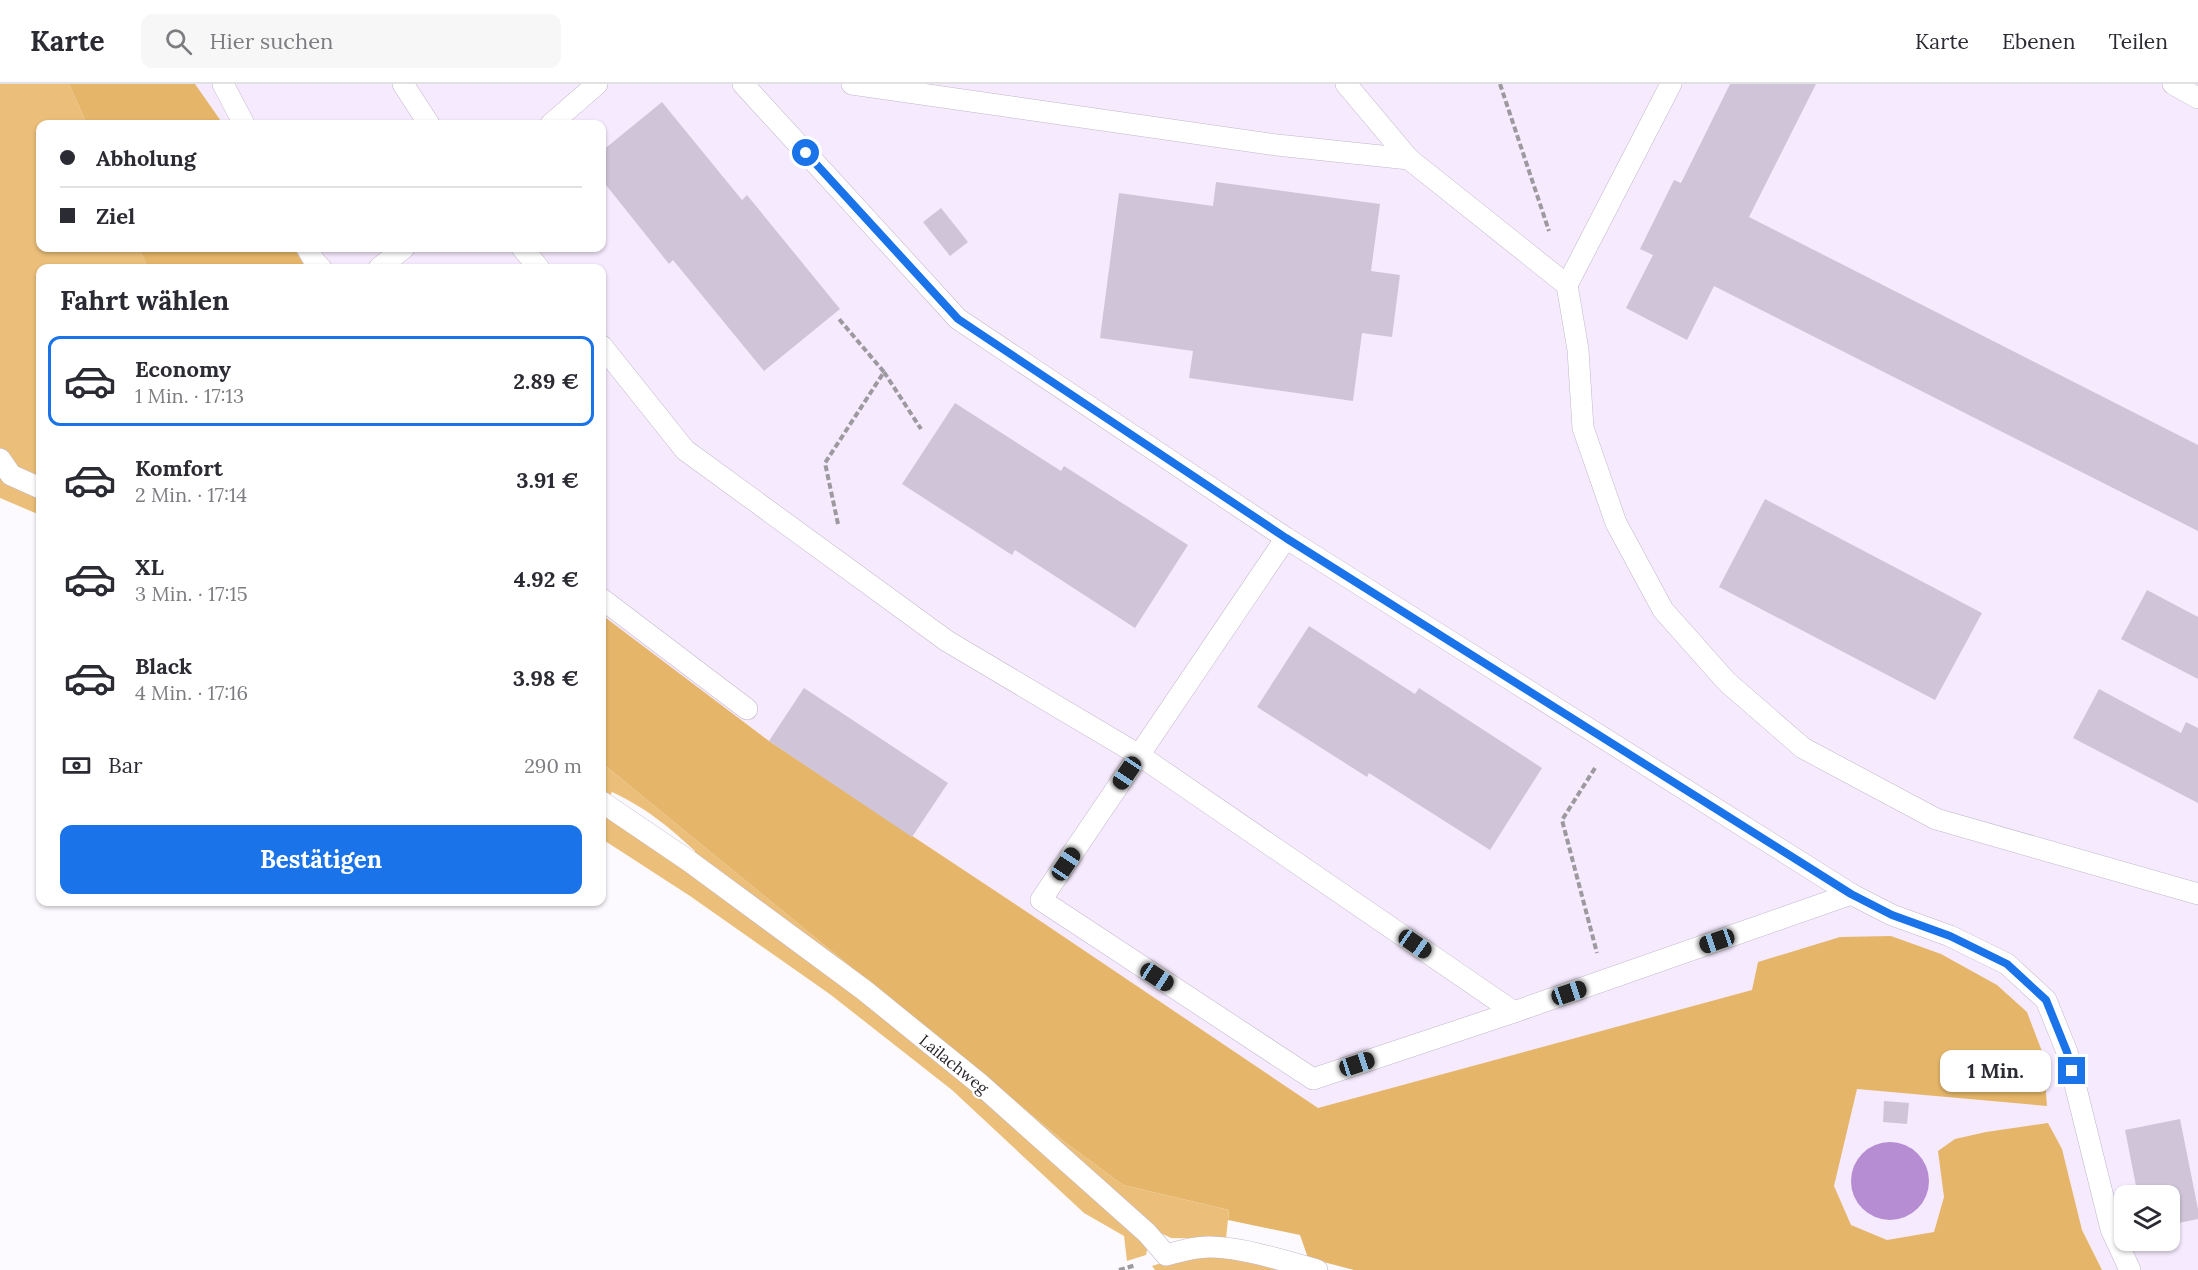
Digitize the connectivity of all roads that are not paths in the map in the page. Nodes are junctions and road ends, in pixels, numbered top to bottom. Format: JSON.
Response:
{"nodes":[{"id":1,"x":223,"y":84,"type":"edge"},
{"id":2,"x":403,"y":84,"type":"edge"},
{"id":3,"x":597,"y":84,"type":"edge"},
{"id":4,"x":852,"y":84,"type":"edge"},
{"id":5,"x":1346,"y":84,"type":"edge"},
{"id":6,"x":1671,"y":84,"type":"edge"},
{"id":7,"x":2173,"y":84,"type":"edge"},
{"id":8,"x":750,"y":85,"type":"edge"},
{"id":9,"x":2198,"y":98,"type":"edge"},
{"id":10,"x":242,"y":120,"type":"edge"},
{"id":11,"x":426,"y":120,"type":"edge"},
{"id":12,"x":556,"y":120,"type":"edge"},
{"id":13,"x":1409,"y":159,"type":"junction"},
{"id":14,"x":399,"y":252,"type":"edge"},
{"id":15,"x":525,"y":252,"type":"edge"},
{"id":16,"x":384,"y":264,"type":"edge"},
{"id":17,"x":536,"y":264,"type":"edge"},
{"id":18,"x":1567,"y":285,"type":"junction"},
{"id":19,"x":606,"y":351,"type":"edge"},
{"id":20,"x":0,"y":459,"type":"edge"},
{"id":21,"x":36,"y":486,"type":"edge"},
{"id":22,"x":1286,"y":538,"type":"junction"},
{"id":23,"x":606,"y":602,"type":"edge"},
{"id":24,"x":747,"y":709,"type":"dead end"},
{"id":25,"x":1139,"y":755,"type":"junction"},
{"id":26,"x":606,"y":805,"type":"edge"},
{"id":27,"x":1851,"y":894,"type":"junction"},
{"id":28,"x":2198,"y":894,"type":"edge"},
{"id":29,"x":1514,"y":1012,"type":"junction"},
{"id":30,"x":1317,"y":1270,"type":"edge"},
{"id":31,"x":2130,"y":1270,"type":"edge"}],
"edges":[{"from":1,"to":10,"type":"lane"},
{"from":2,"to":11,"type":"lane"},
{"from":3,"to":12,"type":"lane"},
{"from":4,"to":13,"type":"lane"},
{"from":5,"to":13,"type":"lane"},
{"from":6,"to":18,"type":"lane"},
{"from":7,"to":9,"type":"lane"},
{"from":8,"to":22,"type":"lane"},
{"from":13,"to":18,"type":"lane"},
{"from":14,"to":16,"type":"lane"},
{"from":15,"to":17,"type":"lane"},
{"from":18,"to":28,"type":"lane"},
{"from":19,"to":25,"type":"lane"},
{"from":20,"to":21,"type":"lane"},
{"from":22,"to":25,"type":"lane"},
{"from":22,"to":27,"type":"lane"},
{"from":23,"to":24,"type":"lane"},
{"from":25,"to":29,"type":"lane"},
{"from":25,"to":29,"type":"lane"},
{"from":26,"to":30,"type":"lane","name":"Lailachweg"},
{"from":27,"to":29,"type":"lane"},
{"from":27,"to":31,"type":"lane"}]}
